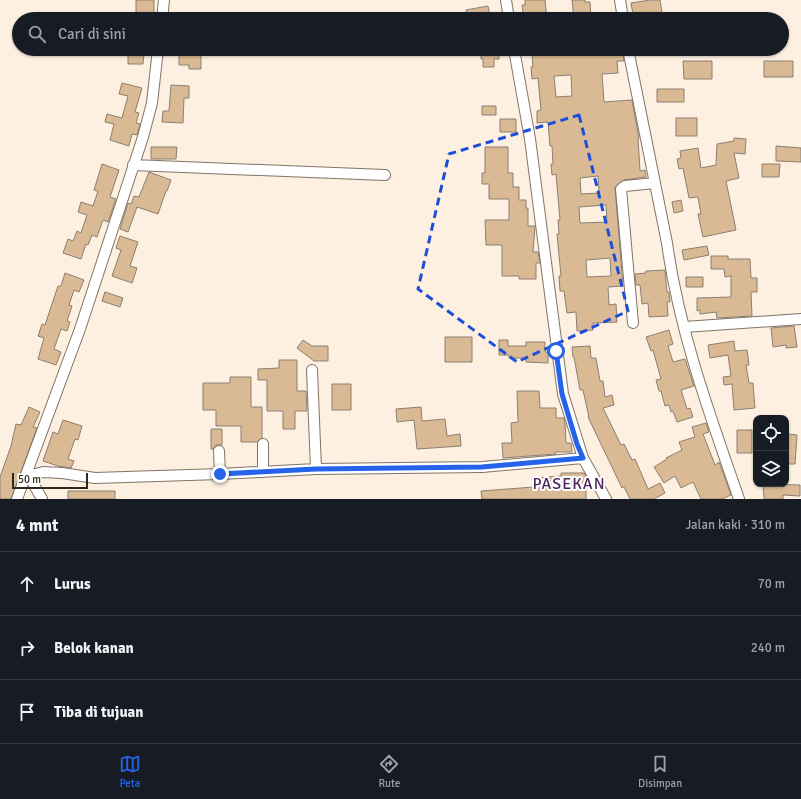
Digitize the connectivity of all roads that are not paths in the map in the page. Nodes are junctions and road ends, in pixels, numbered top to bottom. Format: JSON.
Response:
{"nodes":[{"id":1,"x":164,"y":0,"type":"edge"},
{"id":2,"x":506,"y":0,"type":"edge"},
{"id":3,"x":620,"y":0,"type":"edge"},
{"id":4,"x":163,"y":12,"type":"edge"},
{"id":5,"x":508,"y":12,"type":"edge"},
{"id":6,"x":622,"y":12,"type":"edge"},
{"id":7,"x":157,"y":56,"type":"edge"},
{"id":8,"x":515,"y":56,"type":"edge"},
{"id":9,"x":629,"y":56,"type":"edge"},
{"id":10,"x":133,"y":165,"type":"junction"},
{"id":11,"x":385,"y":175,"type":"dead end"},
{"id":12,"x":655,"y":183,"type":"junction"},
{"id":13,"x":801,"y":319,"type":"edge"},
{"id":14,"x":633,"y":323,"type":"dead end"},
{"id":15,"x":684,"y":327,"type":"junction"},
{"id":16,"x":312,"y":370,"type":"dead end"},
{"id":17,"x":263,"y":444,"type":"dead end"},
{"id":18,"x":218,"y":451,"type":"dead end"},
{"id":19,"x":583,"y":458,"type":"junction"},
{"id":20,"x":316,"y":469,"type":"junction"},
{"id":21,"x":262,"y":472,"type":"junction"},
{"id":22,"x":220,"y":474,"type":"junction"},
{"id":23,"x":27,"y":476,"type":"junction"},
{"id":24,"x":17,"y":499,"type":"edge"},
{"id":25,"x":42,"y":499,"type":"edge"},
{"id":26,"x":606,"y":499,"type":"edge"},
{"id":27,"x":739,"y":499,"type":"edge"}],
"edges":[{"from":1,"to":4,"type":"street"},
{"from":2,"to":5,"type":"street"},
{"from":3,"to":6,"type":"street"},
{"from":7,"to":10,"type":"street"},
{"from":8,"to":19,"type":"street"},
{"from":9,"to":12,"type":"street"},
{"from":10,"to":11,"type":"street"},
{"from":10,"to":23,"type":"street"},
{"from":12,"to":14,"type":"street"},
{"from":12,"to":15,"type":"street"},
{"from":13,"to":15,"type":"street"},
{"from":15,"to":27,"type":"street"},
{"from":16,"to":20,"type":"street"},
{"from":17,"to":21,"type":"street"},
{"from":18,"to":22,"type":"street"},
{"from":19,"to":20,"type":"street"},
{"from":19,"to":26,"type":"street"},
{"from":20,"to":21,"type":"street"},
{"from":21,"to":22,"type":"street"},
{"from":22,"to":23,"type":"street"},
{"from":23,"to":24,"type":"street"},
{"from":23,"to":25,"type":"street"}]}
